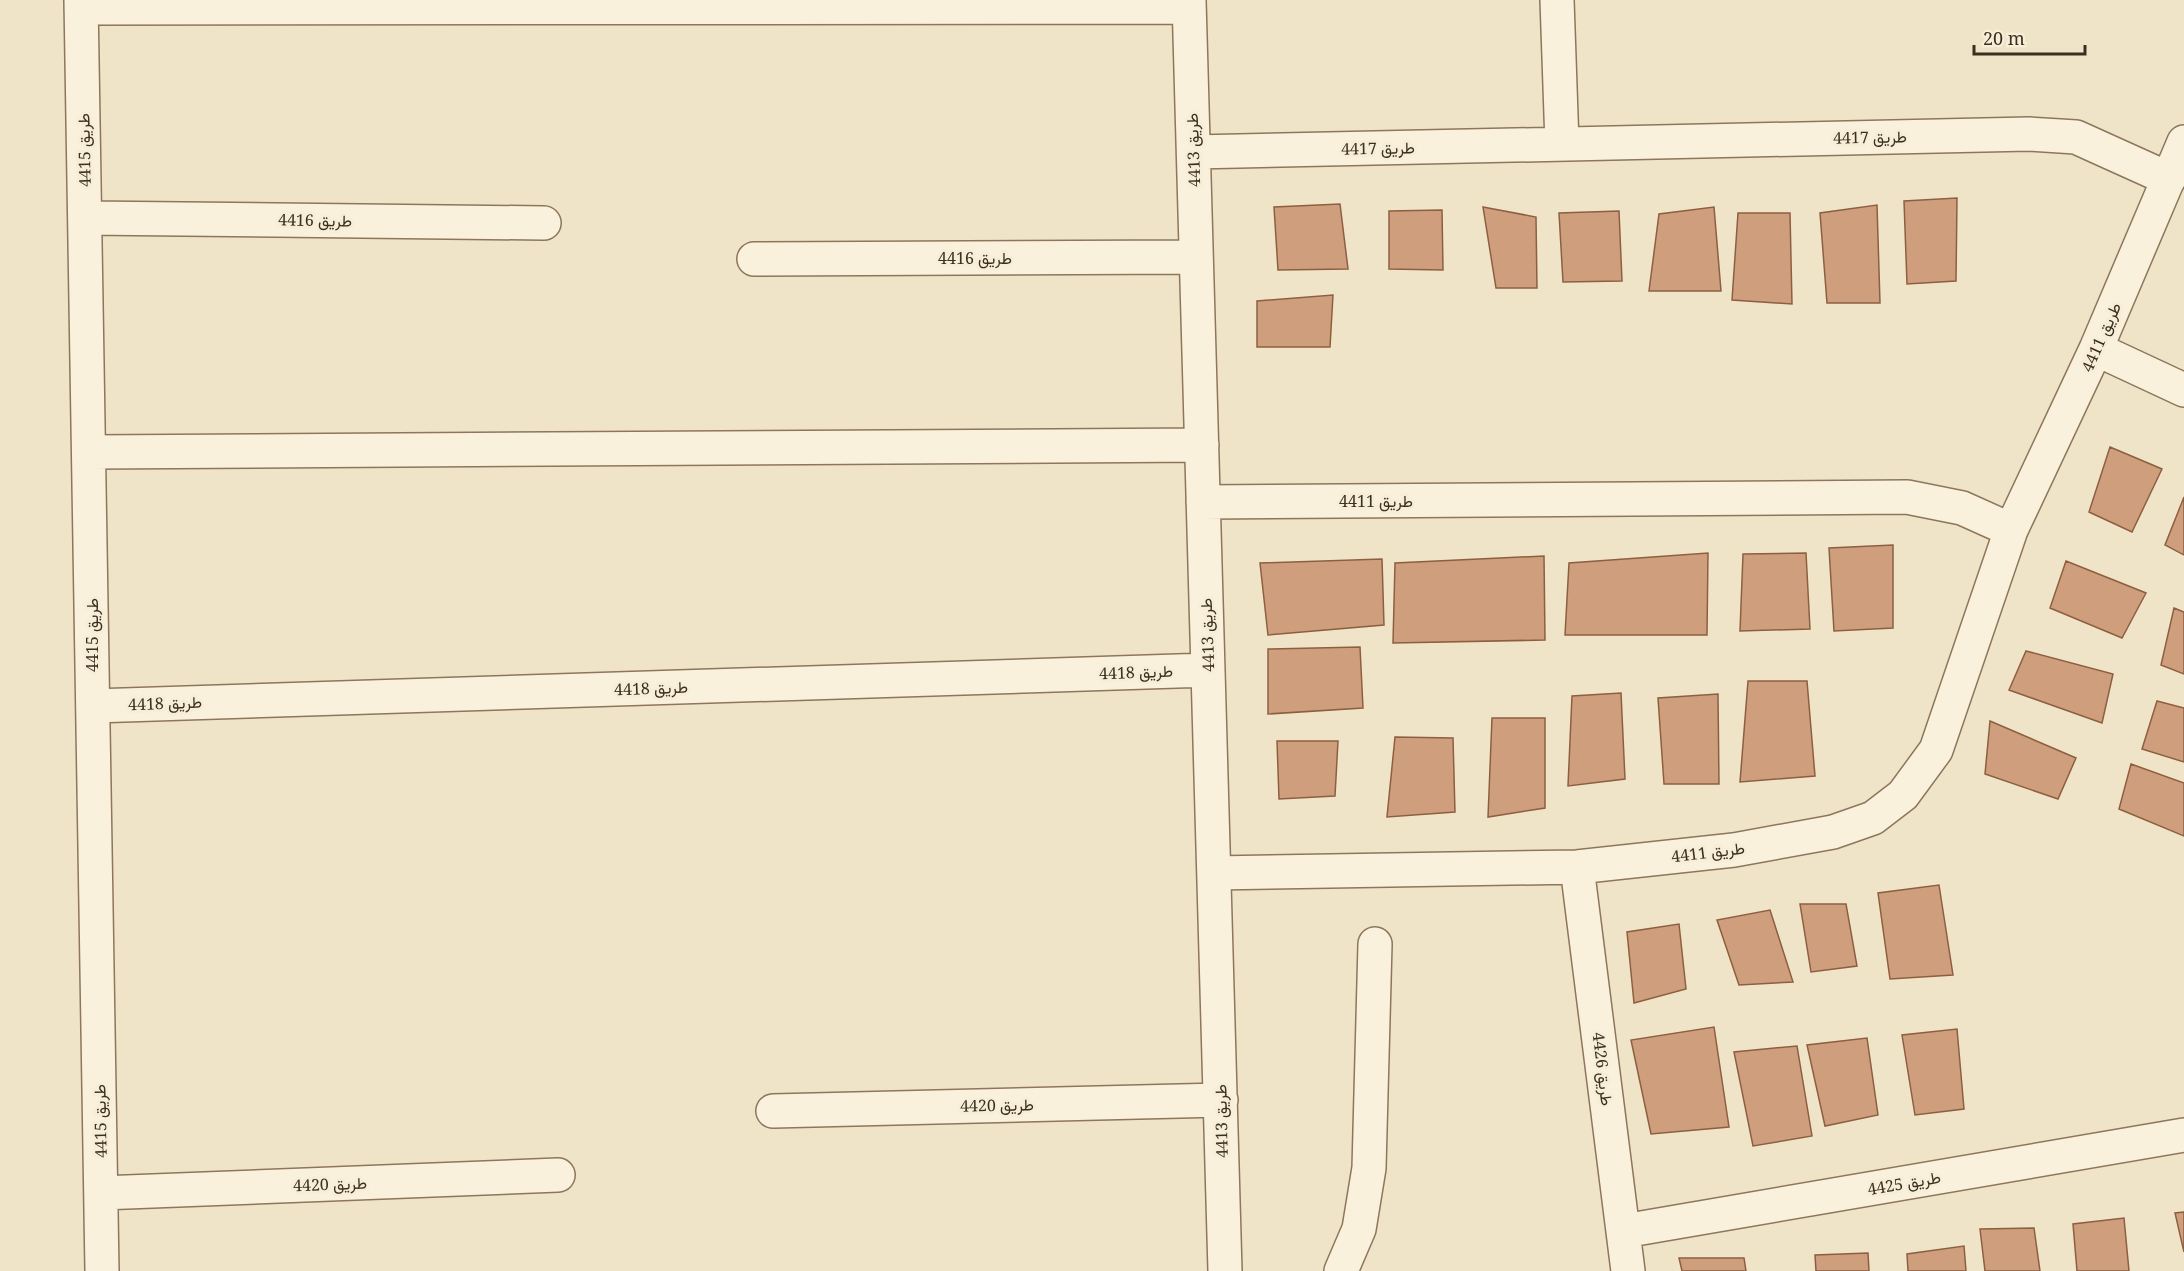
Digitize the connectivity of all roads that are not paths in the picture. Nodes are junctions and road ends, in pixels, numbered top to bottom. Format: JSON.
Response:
{"nodes":[{"id":1,"x":1557,"y":0,"type":"edge"},
{"id":2,"x":1189,"y":3,"type":"edge"},
{"id":3,"x":81,"y":4,"type":"edge"},
{"id":4,"x":2184,"y":142,"type":"edge"},
{"id":5,"x":1562,"y":144,"type":"junction"},
{"id":6,"x":1194,"y":152,"type":"junction"},
{"id":7,"x":2169,"y":179,"type":"junction"},
{"id":8,"x":86,"y":218,"type":"junction"},
{"id":9,"x":544,"y":223,"type":"dead end"},
{"id":10,"x":1196,"y":257,"type":"junction"},
{"id":11,"x":754,"y":259,"type":"dead end"},
{"id":12,"x":2096,"y":349,"type":"junction"},
{"id":13,"x":2184,"y":390,"type":"edge"},
{"id":14,"x":1202,"y":445,"type":"junction"},
{"id":15,"x":91,"y":452,"type":"junction"},
{"id":16,"x":1203,"y":502,"type":"junction"},
{"id":17,"x":2012,"y":530,"type":"junction"},
{"id":18,"x":1208,"y":670,"type":"junction"},
{"id":19,"x":93,"y":706,"type":"junction"},
{"id":20,"x":1577,"y":867,"type":"junction"},
{"id":21,"x":1214,"y":873,"type":"junction"},
{"id":22,"x":1376,"y":944,"type":"dead end"},
{"id":23,"x":1221,"y":1100,"type":"junction"},
{"id":24,"x":773,"y":1111,"type":"dead end"},
{"id":25,"x":2184,"y":1135,"type":"edge"},
{"id":26,"x":558,"y":1175,"type":"dead end"},
{"id":27,"x":101,"y":1193,"type":"junction"},
{"id":28,"x":1624,"y":1231,"type":"junction"},
{"id":29,"x":102,"y":1271,"type":"edge"},
{"id":30,"x":1225,"y":1271,"type":"edge"},
{"id":31,"x":1341,"y":1271,"type":"edge"},
{"id":32,"x":1628,"y":1271,"type":"edge"}],
"edges":[{"from":1,"to":5,"type":"street"},
{"from":2,"to":3,"type":"street"},
{"from":2,"to":6,"type":"street","name":"طريق 4413"},
{"from":3,"to":8,"type":"street","name":"طريق 4415"},
{"from":4,"to":7,"type":"street","name":"طريق 4411"},
{"from":5,"to":6,"type":"street","name":"طريق 4417"},
{"from":5,"to":7,"type":"street","name":"طريق 4417"},
{"from":6,"to":10,"type":"street","name":"طريق 4413"},
{"from":7,"to":12,"type":"street","name":"طريق 4411"},
{"from":8,"to":9,"type":"street","name":"طريق 4416"},
{"from":8,"to":15,"type":"street","name":"طريق 4415"},
{"from":10,"to":11,"type":"street","name":"طريق 4416"},
{"from":10,"to":14,"type":"street","name":"طريق 4413"},
{"from":12,"to":13,"type":"street"},
{"from":12,"to":17,"type":"street","name":"طريق 4411"},
{"from":14,"to":15,"type":"street"},
{"from":14,"to":16,"type":"street","name":"طريق 4413"},
{"from":15,"to":19,"type":"street","name":"طريق 4415"},
{"from":16,"to":17,"type":"street","name":"طريق 4411"},
{"from":16,"to":18,"type":"street","name":"طريق 4413"},
{"from":17,"to":20,"type":"street","name":"طريق 4411"},
{"from":18,"to":19,"type":"street","name":"طريق 4418"},
{"from":18,"to":21,"type":"street","name":"طريق 4413"},
{"from":19,"to":27,"type":"street","name":"طريق 4415"},
{"from":20,"to":21,"type":"street","name":"طريق 4411"},
{"from":20,"to":28,"type":"street","name":"طريق 4426"},
{"from":21,"to":23,"type":"street","name":"طريق 4413"},
{"from":22,"to":31,"type":"street"},
{"from":23,"to":24,"type":"street","name":"طريق 4420"},
{"from":23,"to":30,"type":"street","name":"طريق 4413"},
{"from":25,"to":28,"type":"street","name":"طريق 4425"},
{"from":26,"to":27,"type":"street","name":"طريق 4420"},
{"from":27,"to":29,"type":"street","name":"طريق 4415"},
{"from":28,"to":32,"type":"street","name":"طريق 4426"}]}
